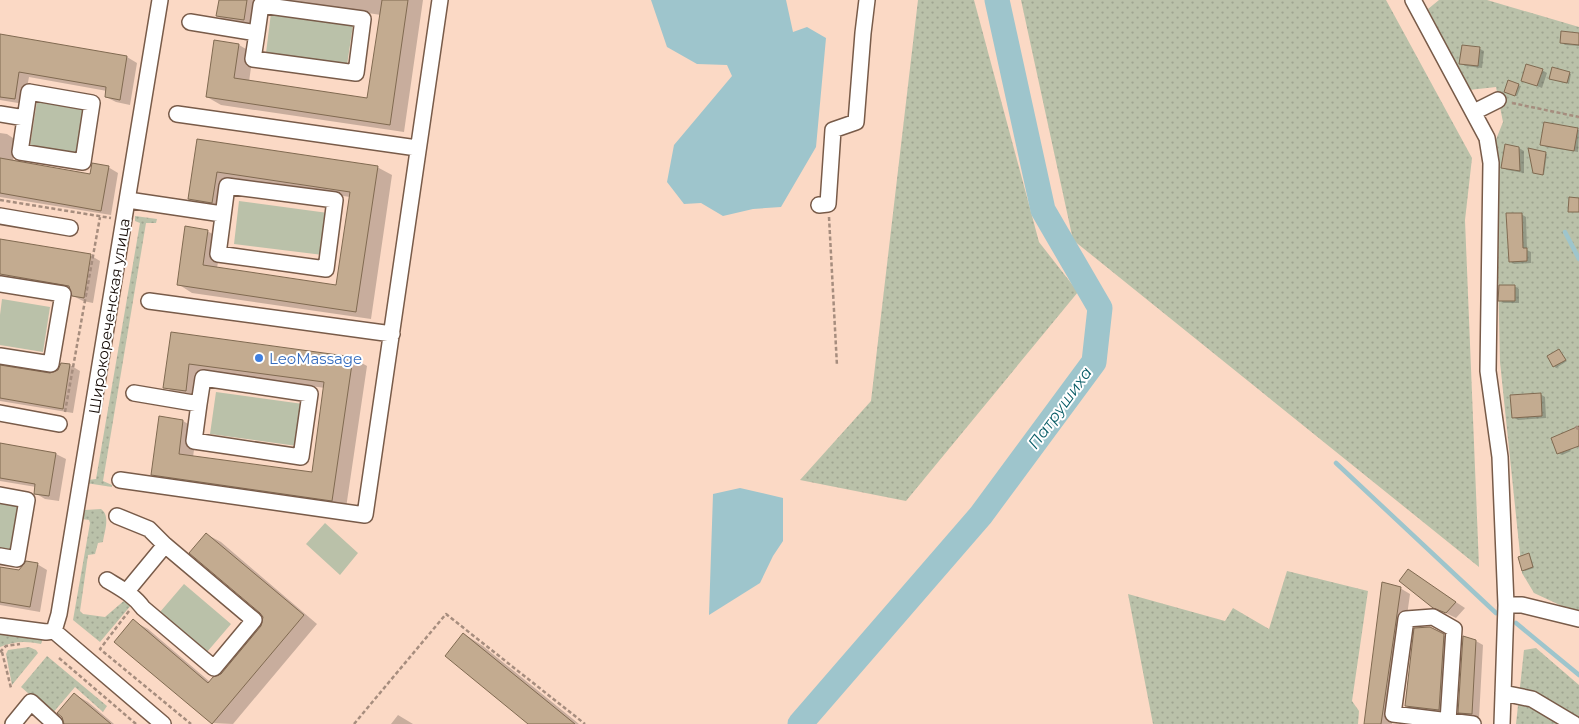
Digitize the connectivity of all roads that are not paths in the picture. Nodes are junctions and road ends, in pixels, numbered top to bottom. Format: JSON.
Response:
{"nodes":[{"id":1,"x":160,"y":0,"type":"edge"},
{"id":2,"x":440,"y":0,"type":"edge"},
{"id":3,"x":867,"y":0,"type":"edge"},
{"id":4,"x":1413,"y":0,"type":"edge"},
{"id":5,"x":190,"y":22,"type":"dead end"},
{"id":6,"x":257,"y":33,"type":"junction"},
{"id":7,"x":1498,"y":100,"type":"road end"},
{"id":8,"x":1474,"y":112,"type":"junction"},
{"id":9,"x":0,"y":114,"type":"edge"},
{"id":10,"x":177,"y":114,"type":"dead end"},
{"id":11,"x":25,"y":118,"type":"junction"},
{"id":12,"x":418,"y":148,"type":"junction"},
{"id":13,"x":128,"y":200,"type":"junction"},
{"id":14,"x":824,"y":204,"type":"road end"},
{"id":15,"x":222,"y":214,"type":"junction"},
{"id":16,"x":0,"y":216,"type":"edge"},
{"id":17,"x":70,"y":228,"type":"dead end"},
{"id":18,"x":0,"y":284,"type":"edge"},
{"id":19,"x":149,"y":301,"type":"dead end"},
{"id":20,"x":392,"y":334,"type":"junction"},
{"id":21,"x":0,"y":356,"type":"edge"},
{"id":22,"x":134,"y":393,"type":"dead end"},
{"id":23,"x":199,"y":404,"type":"junction"},
{"id":24,"x":0,"y":413,"type":"edge"},
{"id":25,"x":60,"y":424,"type":"dead end"},
{"id":26,"x":120,"y":480,"type":"dead end"},
{"id":27,"x":0,"y":495,"type":"edge"},
{"id":28,"x":117,"y":516,"type":"dead end"},
{"id":29,"x":164,"y":545,"type":"junction"},
{"id":30,"x":0,"y":556,"type":"edge"},
{"id":31,"x":107,"y":580,"type":"dead end"},
{"id":32,"x":132,"y":596,"type":"junction"},
{"id":33,"x":1506,"y":606,"type":"junction"},
{"id":34,"x":1579,"y":619,"type":"edge"},
{"id":35,"x":0,"y":626,"type":"edge"},
{"id":36,"x":54,"y":630,"type":"junction"},
{"id":37,"x":1503,"y":693,"type":"junction"},
{"id":38,"x":1448,"y":721,"type":"junction"},
{"id":39,"x":13,"y":724,"type":"edge"},
{"id":40,"x":55,"y":724,"type":"edge"},
{"id":41,"x":163,"y":724,"type":"edge"},
{"id":42,"x":1473,"y":724,"type":"edge"},
{"id":43,"x":1502,"y":724,"type":"edge"},
{"id":44,"x":1574,"y":724,"type":"edge"}],
"edges":[{"from":1,"to":13,"type":"street","name":"Широкореченская улица"},
{"from":2,"to":12,"type":"street"},
{"from":3,"to":14,"type":"street"},
{"from":4,"to":8,"type":"street"},
{"from":5,"to":6,"type":"street"},
{"from":6,"to":6,"type":"street"},
{"from":7,"to":8,"type":"street"},
{"from":8,"to":33,"type":"street"},
{"from":9,"to":11,"type":"street"},
{"from":10,"to":12,"type":"street"},
{"from":11,"to":11,"type":"street"},
{"from":12,"to":20,"type":"street"},
{"from":13,"to":15,"type":"street"},
{"from":13,"to":36,"type":"street","name":"Широкореченская улица"},
{"from":15,"to":15,"type":"street"},
{"from":16,"to":17,"type":"street"},
{"from":18,"to":21,"type":"street"},
{"from":19,"to":20,"type":"street"},
{"from":20,"to":26,"type":"street"},
{"from":22,"to":23,"type":"street"},
{"from":23,"to":23,"type":"street"},
{"from":24,"to":25,"type":"street"},
{"from":27,"to":30,"type":"street"},
{"from":28,"to":29,"type":"street"},
{"from":29,"to":32,"type":"street"},
{"from":29,"to":32,"type":"street"},
{"from":31,"to":32,"type":"street"},
{"from":33,"to":34,"type":"street"},
{"from":33,"to":37,"type":"street"},
{"from":35,"to":36,"type":"street"},
{"from":36,"to":41,"type":"street"},
{"from":37,"to":43,"type":"street"},
{"from":37,"to":44,"type":"street"},
{"from":38,"to":38,"type":"street"},
{"from":38,"to":42,"type":"street"},
{"from":39,"to":40,"type":"street"}]}
